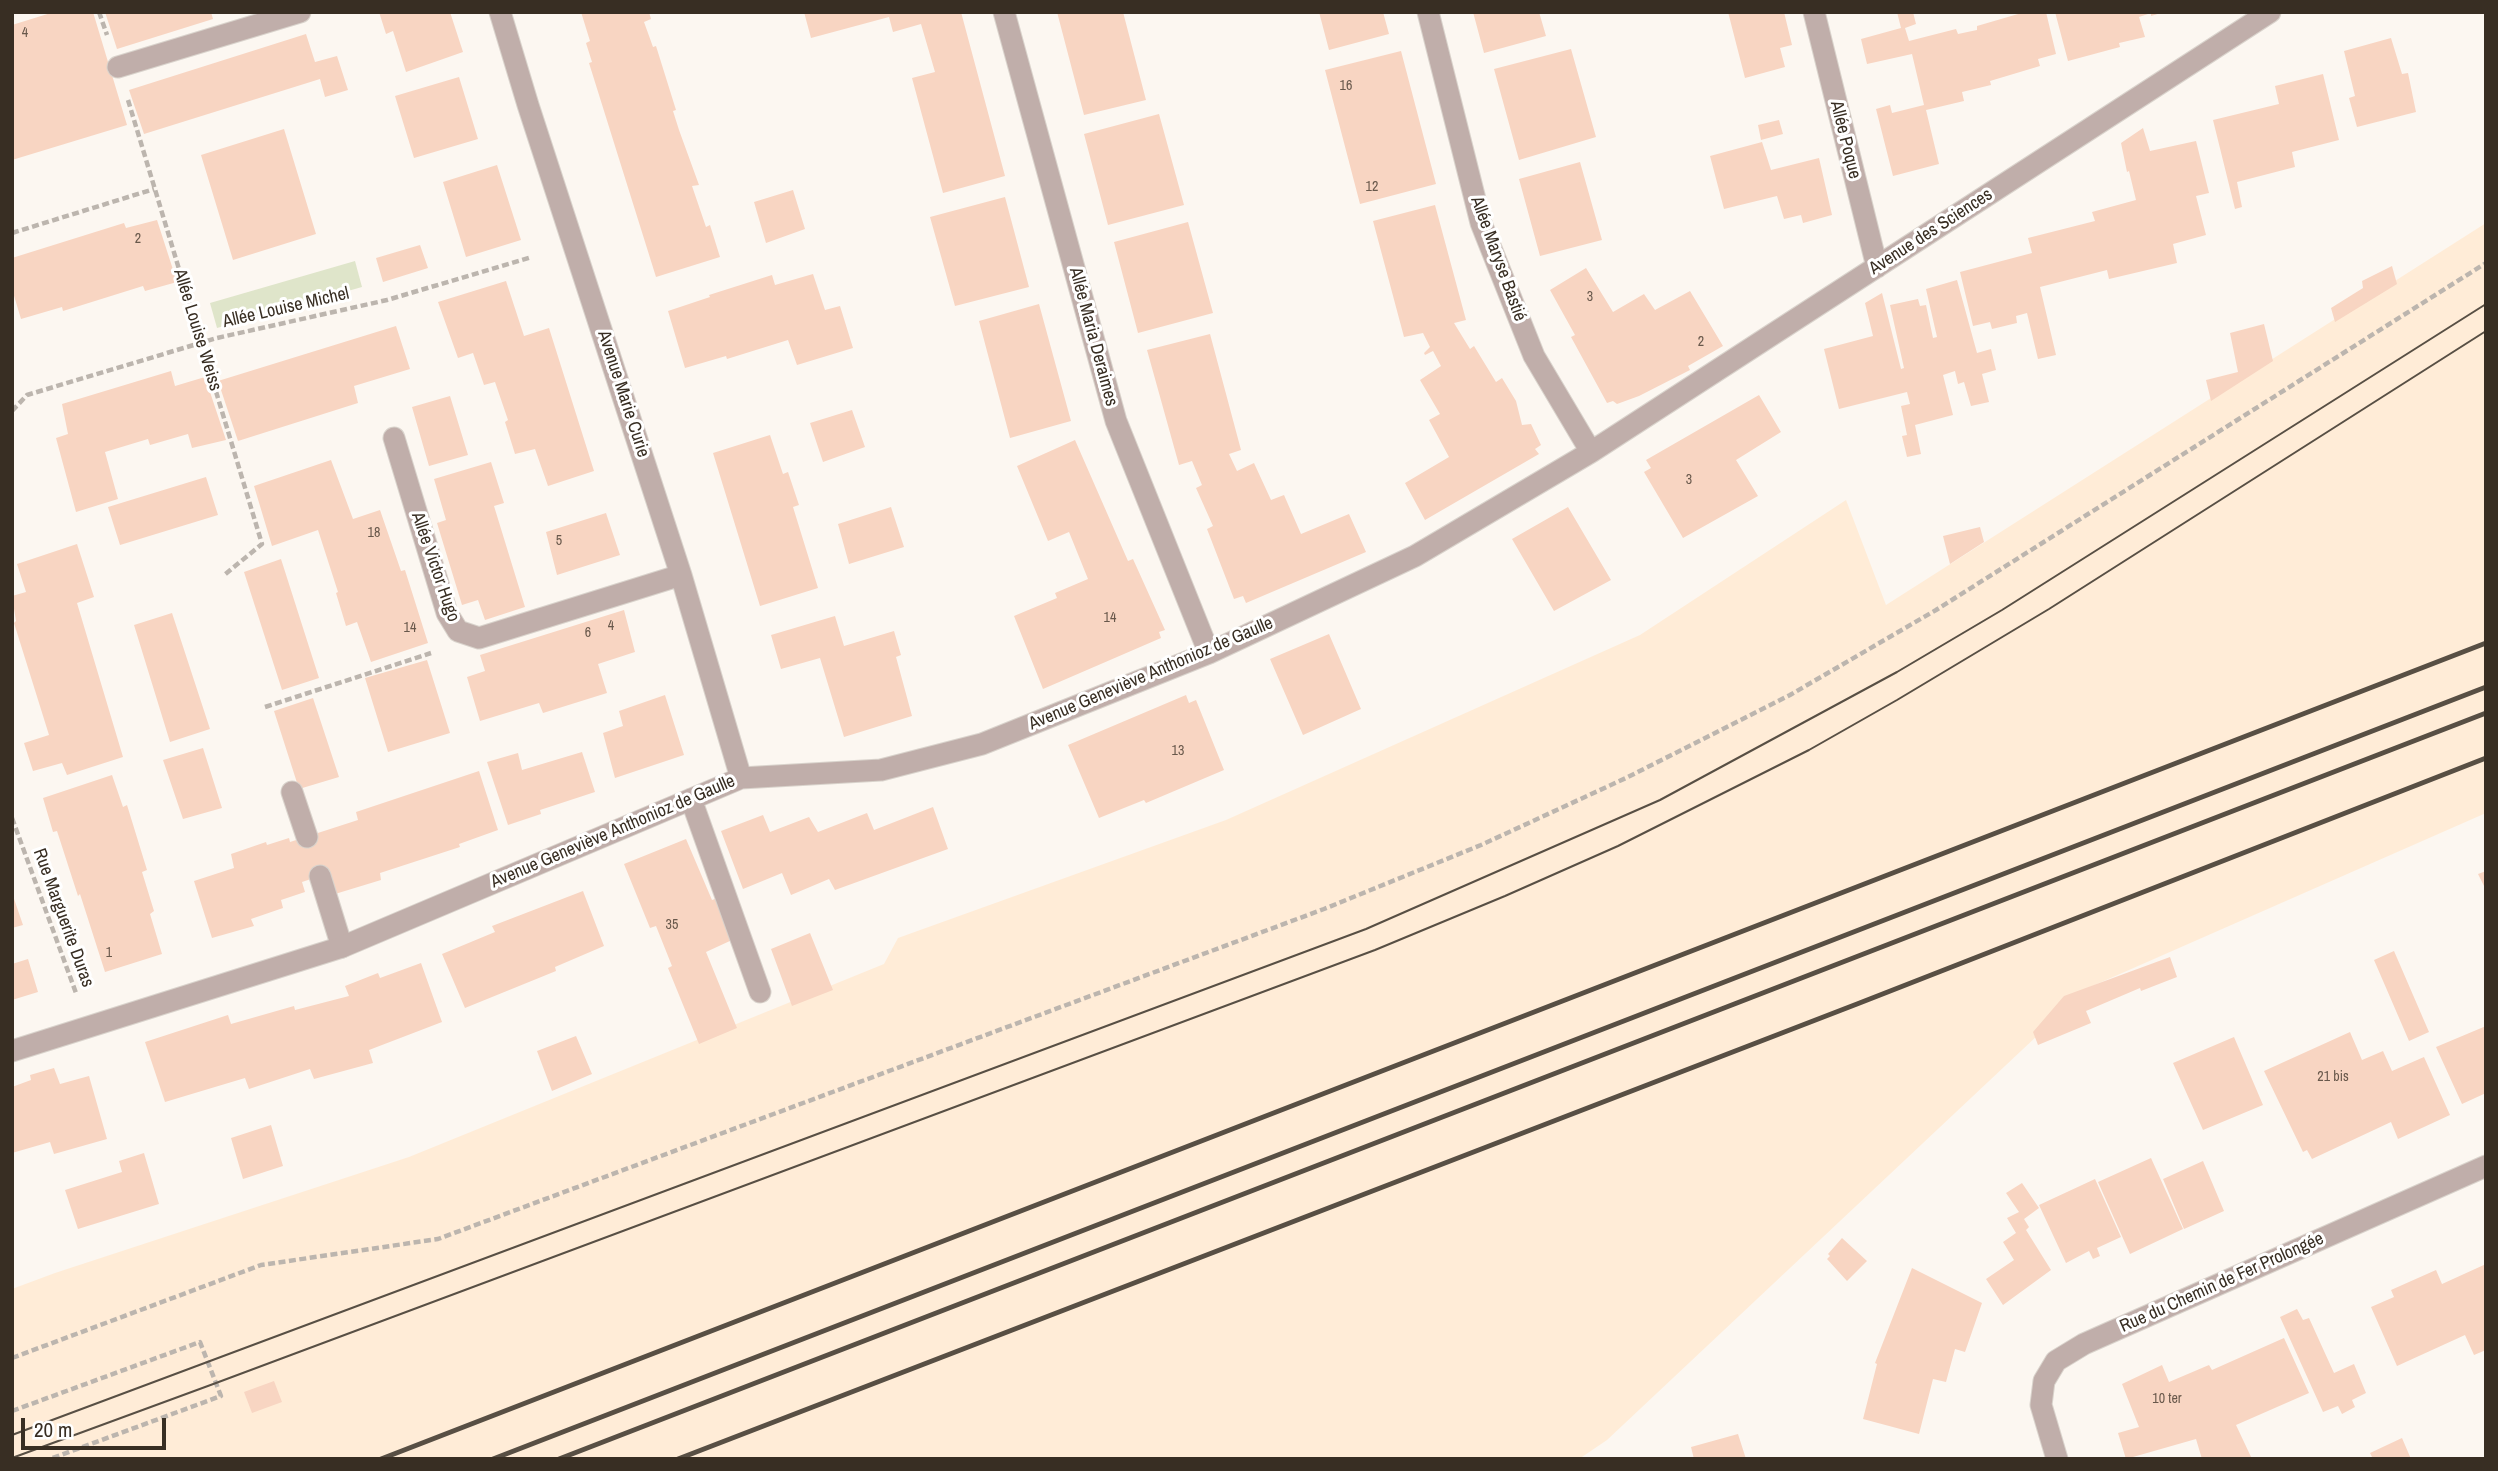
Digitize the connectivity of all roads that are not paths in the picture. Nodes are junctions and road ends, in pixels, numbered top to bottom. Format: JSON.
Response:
{"nodes":[{"id":1,"x":300,"y":12,"type":"edge"},
{"id":2,"x":500,"y":12,"type":"edge"},
{"id":3,"x":1004,"y":12,"type":"edge"},
{"id":4,"x":1428,"y":12,"type":"edge"},
{"id":5,"x":1814,"y":12,"type":"edge"},
{"id":6,"x":2266,"y":13,"type":"edge"},
{"id":7,"x":118,"y":67,"type":"road end"},
{"id":8,"x":1877,"y":267,"type":"junction"},
{"id":9,"x":394,"y":438,"type":"dead end"},
{"id":10,"x":1591,"y":452,"type":"junction"},
{"id":11,"x":681,"y":575,"type":"junction"},
{"id":12,"x":1209,"y":653,"type":"junction"},
{"id":13,"x":741,"y":778,"type":"junction"},
{"id":14,"x":292,"y":792,"type":"dead end"},
{"id":15,"x":691,"y":799,"type":"junction"},
{"id":16,"x":307,"y":837,"type":"dead end"},
{"id":17,"x":320,"y":876,"type":"dead end"},
{"id":18,"x":342,"y":947,"type":"junction"},
{"id":19,"x":761,"y":992,"type":"dead end"},
{"id":20,"x":12,"y":1051,"type":"edge"},
{"id":21,"x":2486,"y":1166,"type":"edge"},
{"id":22,"x":2057,"y":1459,"type":"edge"}],
"edges":[{"from":1,"to":7,"type":"street"},
{"from":2,"to":11,"type":"street","name":"Avenue Marie Curie"},
{"from":3,"to":12,"type":"street","name":"Allée Maria Deraimes"},
{"from":4,"to":10,"type":"street","name":"Allée Maryse Bastié"},
{"from":5,"to":8,"type":"street","name":"Allée Poque"},
{"from":6,"to":8,"type":"street","name":"Avenue des Sciences"},
{"from":8,"to":10,"type":"street","name":"Avenue des Sciences"},
{"from":9,"to":11,"type":"street","name":"Allée Victor Hugo"},
{"from":10,"to":12,"type":"street","name":"Avenue Geneviève Anthonioz de Gaulle"},
{"from":11,"to":13,"type":"street","name":"Avenue Marie Curie"},
{"from":12,"to":13,"type":"street","name":"Avenue Geneviève Anthonioz de Gaulle"},
{"from":13,"to":15,"type":"street","name":"Avenue Geneviève Anthonioz de Gaulle"},
{"from":14,"to":16,"type":"street"},
{"from":15,"to":18,"type":"street","name":"Avenue Geneviève Anthonioz de Gaulle"},
{"from":15,"to":19,"type":"street"},
{"from":17,"to":18,"type":"street"},
{"from":18,"to":20,"type":"street","name":"Avenue Geneviève Anthonioz de Gaulle"},
{"from":21,"to":22,"type":"street","name":"Rue du Chemin de Fer Prolongée"}]}
